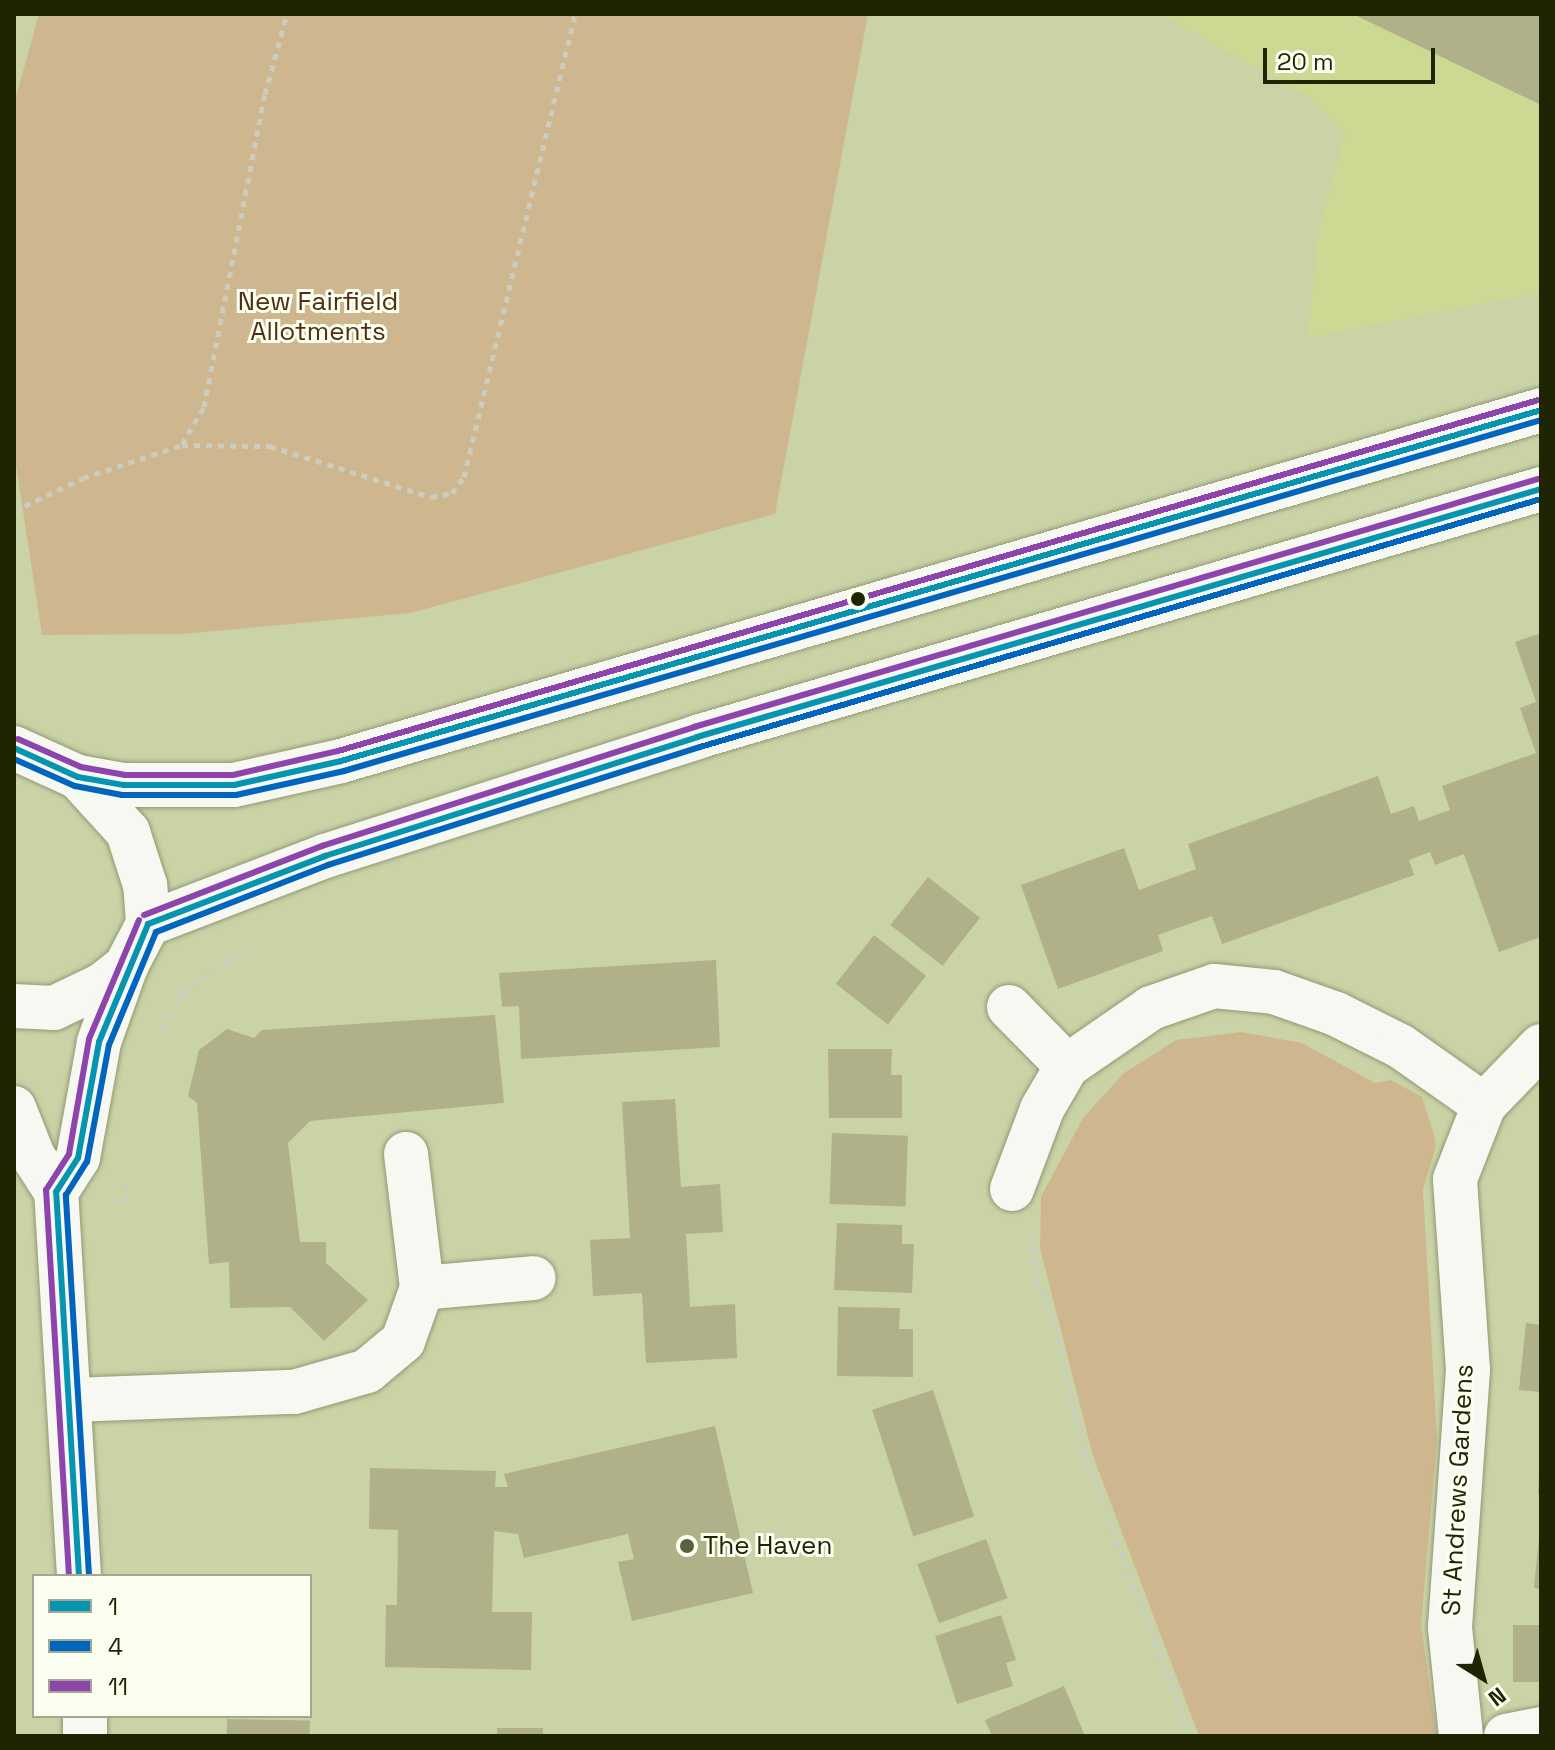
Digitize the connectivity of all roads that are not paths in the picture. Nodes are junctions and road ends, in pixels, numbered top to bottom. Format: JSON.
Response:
{"nodes":[{"id":1,"x":1541,"y":410,"type":"edge"},
{"id":2,"x":1541,"y":489,"type":"edge"},
{"id":3,"x":14,"y":748,"type":"edge"},
{"id":4,"x":78,"y":777,"type":"junction"},
{"id":5,"x":148,"y":924,"type":"junction"},
{"id":6,"x":126,"y":966,"type":"junction"},
{"id":7,"x":14,"y":1006,"type":"edge"},
{"id":8,"x":1009,"y":1007,"type":"dead end"},
{"id":9,"x":1541,"y":1046,"type":"edge"},
{"id":10,"x":1067,"y":1066,"type":"junction"},
{"id":11,"x":1484,"y":1105,"type":"junction"},
{"id":12,"x":14,"y":1108,"type":"edge"},
{"id":13,"x":406,"y":1154,"type":"dead end"},
{"id":14,"x":1012,"y":1189,"type":"road end"},
{"id":15,"x":56,"y":1198,"type":"junction"},
{"id":16,"x":534,"y":1278,"type":"dead end"},
{"id":17,"x":422,"y":1288,"type":"junction"},
{"id":18,"x":71,"y":1400,"type":"junction"},
{"id":19,"x":79,"y":1574,"type":"edge"},
{"id":20,"x":1541,"y":1729,"type":"edge"},
{"id":21,"x":1461,"y":1736,"type":"edge"},
{"id":22,"x":1506,"y":1736,"type":"edge"}],
"edges":[{"from":1,"to":4,"type":"main road"},
{"from":2,"to":5,"type":"main road"},
{"from":3,"to":4,"type":"main road"},
{"from":4,"to":5,"type":"main road"},
{"from":5,"to":6,"type":"main road"},
{"from":6,"to":7,"type":"main road"},
{"from":6,"to":15,"type":"main road"},
{"from":8,"to":10,"type":"main road"},
{"from":9,"to":11,"type":"main road","name":"St Andrews Gardens"},
{"from":10,"to":11,"type":"main road"},
{"from":10,"to":14,"type":"main road"},
{"from":11,"to":21,"type":"main road","name":"St Andrews Gardens"},
{"from":12,"to":15,"type":"main road"},
{"from":13,"to":17,"type":"main road"},
{"from":15,"to":18,"type":"main road"},
{"from":16,"to":17,"type":"main road"},
{"from":17,"to":18,"type":"main road"},
{"from":18,"to":19,"type":"main road"},
{"from":20,"to":22,"type":"main road"}]}
